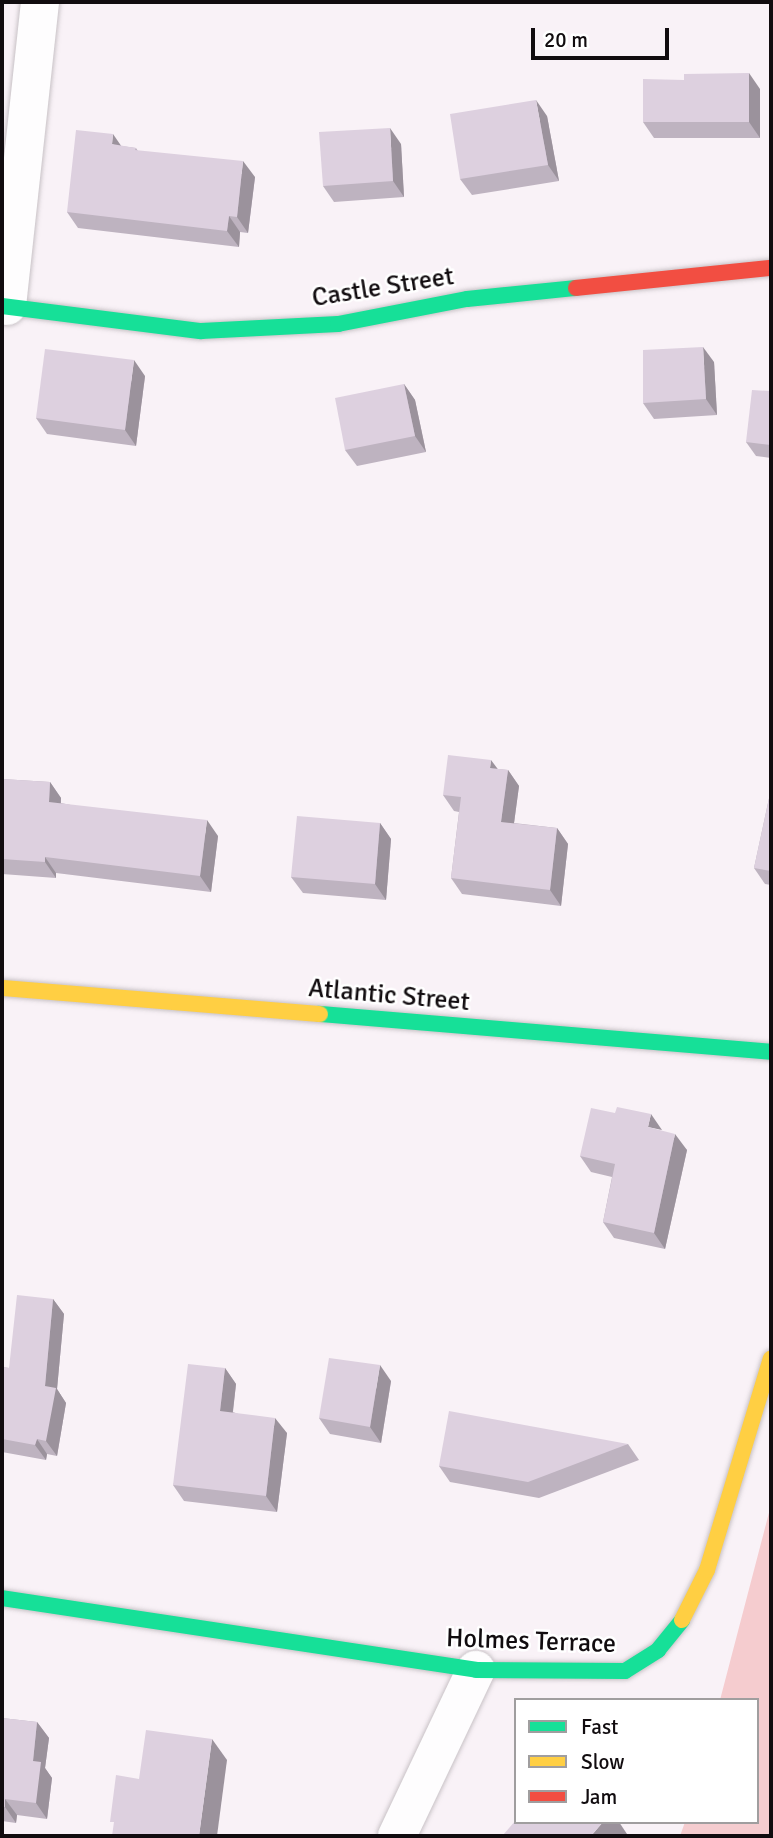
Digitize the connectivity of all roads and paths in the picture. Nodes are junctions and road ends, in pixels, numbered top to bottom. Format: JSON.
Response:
{"nodes":[{"id":1,"x":40,"y":2,"type":"edge"},
{"id":2,"x":771,"y":268,"type":"edge"},
{"id":3,"x":4,"y":306,"type":"edge"},
{"id":4,"x":2,"y":988,"type":"edge"},
{"id":5,"x":771,"y":1052,"type":"edge"},
{"id":6,"x":771,"y":1358,"type":"edge"},
{"id":7,"x":2,"y":1598,"type":"edge"},
{"id":8,"x":476,"y":1670,"type":"junction"},
{"id":9,"x":397,"y":1836,"type":"edge"}],
"edges":[{"from":1,"to":3,"type":"street"},
{"from":2,"to":3,"type":"street","name":"Castle Street"},
{"from":4,"to":5,"type":"street","name":"Atlantic Street"},
{"from":6,"to":8,"type":"street","name":"Holmes Terrace"},
{"from":7,"to":8,"type":"street","name":"Holmes Terrace"},
{"from":8,"to":9,"type":"street"}]}
